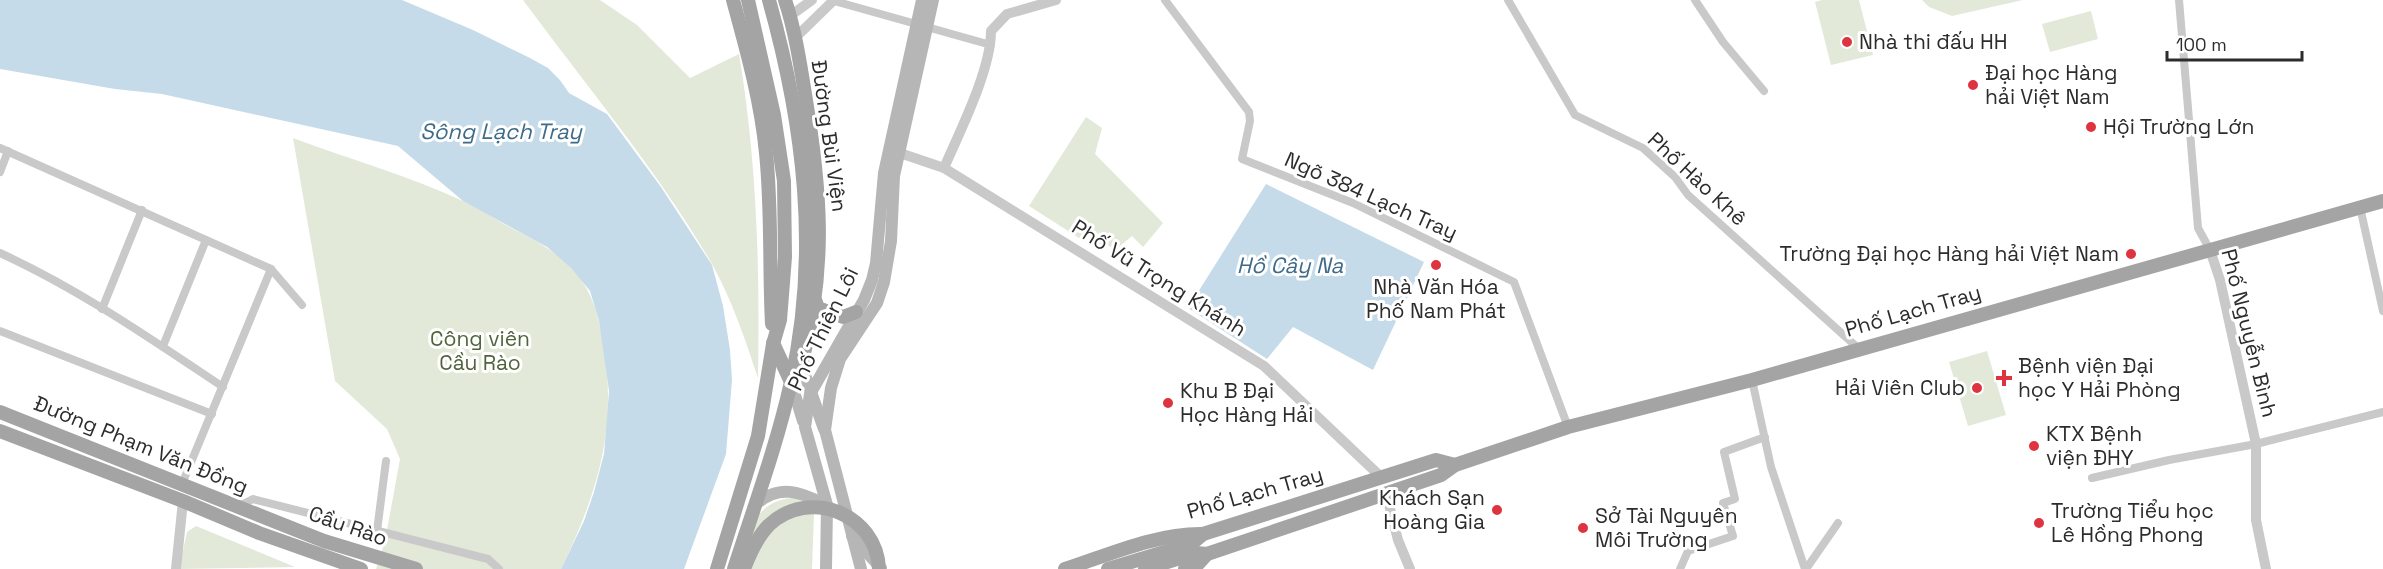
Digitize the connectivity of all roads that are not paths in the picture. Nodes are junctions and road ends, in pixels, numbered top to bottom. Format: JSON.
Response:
{"nodes":[{"id":1,"x":734,"y":0,"type":"edge"},
{"id":2,"x":748,"y":0,"type":"edge"},
{"id":3,"x":769,"y":0,"type":"edge"},
{"id":4,"x":785,"y":0,"type":"edge"},
{"id":5,"x":812,"y":0,"type":"edge"},
{"id":6,"x":834,"y":0,"type":"edge"},
{"id":7,"x":922,"y":0,"type":"edge"},
{"id":8,"x":933,"y":0,"type":"edge"},
{"id":9,"x":1056,"y":0,"type":"edge"},
{"id":10,"x":1165,"y":0,"type":"edge"},
{"id":11,"x":1508,"y":0,"type":"edge"},
{"id":12,"x":1695,"y":0,"type":"edge"},
{"id":13,"x":2179,"y":0,"type":"edge"},
{"id":14,"x":790,"y":16,"type":"junction"},
{"id":15,"x":922,"y":24,"type":"junction"},
{"id":16,"x":794,"y":39,"type":"junction"},
{"id":17,"x":991,"y":45,"type":"junction"},
{"id":18,"x":1764,"y":91,"type":"dead end"},
{"id":19,"x":4,"y":149,"type":"edge"},
{"id":20,"x":895,"y":152,"type":"junction"},
{"id":21,"x":944,"y":168,"type":"junction"},
{"id":22,"x":0,"y":172,"type":"edge"},
{"id":23,"x":2383,"y":201,"type":"edge"},
{"id":24,"x":2360,"y":207,"type":"junction"},
{"id":25,"x":142,"y":210,"type":"junction"},
{"id":26,"x":206,"y":240,"type":"junction"},
{"id":27,"x":2210,"y":250,"type":"junction"},
{"id":28,"x":0,"y":253,"type":"edge"},
{"id":29,"x":271,"y":269,"type":"junction"},
{"id":30,"x":815,"y":300,"type":"junction"},
{"id":31,"x":302,"y":304,"type":"dead end"},
{"id":32,"x":102,"y":309,"type":"junction"},
{"id":33,"x":2383,"y":311,"type":"edge"},
{"id":34,"x":856,"y":312,"type":"junction"},
{"id":35,"x":0,"y":331,"type":"edge"},
{"id":36,"x":773,"y":344,"type":"junction"},
{"id":37,"x":163,"y":346,"type":"junction"},
{"id":38,"x":1858,"y":348,"type":"junction"},
{"id":39,"x":796,"y":349,"type":"junction"},
{"id":40,"x":802,"y":364,"type":"junction"},
{"id":41,"x":1752,"y":380,"type":"junction"},
{"id":42,"x":791,"y":382,"type":"junction"},
{"id":43,"x":223,"y":387,"type":"junction"},
{"id":44,"x":810,"y":394,"type":"junction"},
{"id":45,"x":0,"y":412,"type":"edge"},
{"id":46,"x":2383,"y":412,"type":"edge"},
{"id":47,"x":212,"y":414,"type":"junction"},
{"id":48,"x":805,"y":427,"type":"junction"},
{"id":49,"x":1568,"y":427,"type":"junction"},
{"id":50,"x":825,"y":430,"type":"junction"},
{"id":51,"x":0,"y":431,"type":"edge"},
{"id":52,"x":1765,"y":437,"type":"junction"},
{"id":53,"x":2256,"y":444,"type":"junction"},
{"id":54,"x":386,"y":461,"type":"dead end"},
{"id":55,"x":1455,"y":465,"type":"junction"},
{"id":56,"x":1382,"y":477,"type":"junction"},
{"id":57,"x":2092,"y":478,"type":"dead end"},
{"id":58,"x":182,"y":484,"type":"junction"},
{"id":59,"x":1386,"y":493,"type":"junction"},
{"id":60,"x":183,"y":501,"type":"junction"},
{"id":61,"x":755,"y":505,"type":"junction"},
{"id":62,"x":826,"y":505,"type":"junction"},
{"id":63,"x":239,"y":506,"type":"junction"},
{"id":64,"x":267,"y":518,"type":"joint"},
{"id":65,"x":1838,"y":523,"type":"dead end"},
{"id":66,"x":377,"y":531,"type":"junction"},
{"id":67,"x":259,"y":533,"type":"joint"},
{"id":68,"x":850,"y":533,"type":"junction"},
{"id":69,"x":1203,"y":534,"type":"junction"},
{"id":70,"x":1207,"y":554,"type":"junction"},
{"id":71,"x":1165,"y":557,"type":"junction"},
{"id":72,"x":176,"y":569,"type":"edge"},
{"id":73,"x":361,"y":569,"type":"edge"},
{"id":74,"x":416,"y":569,"type":"edge"},
{"id":75,"x":499,"y":569,"type":"edge"},
{"id":76,"x":717,"y":569,"type":"edge"},
{"id":77,"x":734,"y":569,"type":"edge"},
{"id":78,"x":744,"y":569,"type":"edge"},
{"id":79,"x":826,"y":569,"type":"edge"},
{"id":80,"x":861,"y":569,"type":"edge"},
{"id":81,"x":880,"y":569,"type":"edge"},
{"id":82,"x":1065,"y":569,"type":"edge"},
{"id":83,"x":1108,"y":569,"type":"edge"},
{"id":84,"x":1145,"y":569,"type":"edge"},
{"id":85,"x":1185,"y":569,"type":"edge"},
{"id":86,"x":1410,"y":569,"type":"edge"},
{"id":87,"x":1680,"y":569,"type":"edge"},
{"id":88,"x":1806,"y":569,"type":"edge"},
{"id":89,"x":2266,"y":569,"type":"edge"}],
"edges":[{"from":1,"to":36,"type":"main road"},
{"from":2,"to":36,"type":"main road"},
{"from":3,"to":39,"type":"main road","name":"Đường Bùi Viện"},
{"from":4,"to":14,"type":"main road","name":"Đường Bùi Viện"},
{"from":5,"to":14,"type":"street"},
{"from":6,"to":15,"type":"street"},
{"from":6,"to":16,"type":"street"},
{"from":7,"to":15,"type":"main road","name":"Phố Thiên Lôi"},
{"from":8,"to":15,"type":"main road","name":"Phố Thiên Lôi"},
{"from":9,"to":17,"type":"street"},
{"from":10,"to":49,"type":"street","name":"Ngõ 384 Lạch Tray"},
{"from":11,"to":38,"type":"street","name":"Phố Hào Khê"},
{"from":12,"to":18,"type":"street"},
{"from":13,"to":27,"type":"street","name":"Phố Nguyễn Bình"},
{"from":14,"to":16,"type":"main road","name":"Đường Bùi Viện"},
{"from":15,"to":17,"type":"street"},
{"from":15,"to":20,"type":"main road","name":"Phố Thiên Lôi"},
{"from":16,"to":30,"type":"main road","name":"Đường Bùi Viện"},
{"from":17,"to":21,"type":"street"},
{"from":19,"to":22,"type":"street"},
{"from":19,"to":25,"type":"street"},
{"from":20,"to":21,"type":"street","name":"Phố Vũ Trọng Khánh"},
{"from":20,"to":34,"type":"main road","name":"Phố Thiên Lôi"},
{"from":20,"to":50,"type":"main road","name":"Phố Thiên Lôi"},
{"from":21,"to":56,"type":"street","name":"Phố Vũ Trọng Khánh"},
{"from":23,"to":24,"type":"main road","name":"Phố Lạch Tray"},
{"from":24,"to":27,"type":"main road","name":"Phố Lạch Tray"},
{"from":24,"to":33,"type":"street"},
{"from":25,"to":26,"type":"street"},
{"from":25,"to":32,"type":"street"},
{"from":26,"to":29,"type":"street"},
{"from":26,"to":37,"type":"street"},
{"from":27,"to":38,"type":"main road","name":"Phố Lạch Tray"},
{"from":27,"to":53,"type":"street","name":"Phố Nguyễn Bình"},
{"from":28,"to":32,"type":"street"},
{"from":29,"to":31,"type":"street"},
{"from":29,"to":43,"type":"street"},
{"from":30,"to":34,"type":"main road"},
{"from":30,"to":40,"type":"main road","name":"Đường Bùi Viện"},
{"from":32,"to":37,"type":"street"},
{"from":34,"to":44,"type":"main road","name":"Phố Thiên Lôi"},
{"from":35,"to":47,"type":"street"},
{"from":36,"to":42,"type":"main road"},
{"from":36,"to":76,"type":"main road"},
{"from":37,"to":43,"type":"street"},
{"from":38,"to":41,"type":"main road","name":"Phố Lạch Tray"},
{"from":39,"to":40,"type":"main road"},
{"from":39,"to":42,"type":"main road","name":"Đường Bùi Viện"},
{"from":40,"to":42,"type":"main road","name":"Đường Bùi Viện"},
{"from":40,"to":44,"type":"main road"},
{"from":41,"to":49,"type":"main road","name":"Phố Lạch Tray"},
{"from":41,"to":52,"type":"street"},
{"from":42,"to":48,"type":"main road"},
{"from":42,"to":61,"type":"main road","name":"Đường Bùi Viện"},
{"from":43,"to":47,"type":"street"},
{"from":44,"to":48,"type":"main road","name":"Phố Thiên Lôi"},
{"from":44,"to":50,"type":"main road"},
{"from":45,"to":58,"type":"main road","name":"Đường Phạm Văn Đồng"},
{"from":46,"to":53,"type":"street"},
{"from":47,"to":58,"type":"street"},
{"from":48,"to":62,"type":"main road","name":"Phố Thiên Lôi"},
{"from":49,"to":55,"type":"main road","name":"Phố Lạch Tray"},
{"from":50,"to":68,"type":"main road","name":"Phố Thiên Lôi"},
{"from":51,"to":60,"type":"main road","name":"Đường Phạm Văn Đồng"},
{"from":52,"to":87,"type":"street"},
{"from":52,"to":88,"type":"street"},
{"from":53,"to":57,"type":"street"},
{"from":53,"to":89,"type":"street","name":"Phố Nguyễn Bình"},
{"from":54,"to":66,"type":"street"},
{"from":55,"to":56,"type":"main road","name":"Phố Lạch Tray"},
{"from":55,"to":59,"type":"main road","name":"Phố Lạch Tray"},
{"from":56,"to":69,"type":"main road","name":"Phố Lạch Tray"},
{"from":58,"to":63,"type":"main road","name":"Đường Phạm Văn Đồng"},
{"from":59,"to":70,"type":"main road","name":"Phố Lạch Tray"},
{"from":59,"to":86,"type":"street"},
{"from":60,"to":67,"type":"main road","name":"Đường Phạm Văn Đồng"},
{"from":60,"to":72,"type":"street"},
{"from":61,"to":62,"type":"main road"},
{"from":61,"to":77,"type":"main road","name":"Đường Bùi Viện"},
{"from":62,"to":79,"type":"main road","name":"Phố Thiên Lôi"},
{"from":63,"to":64,"type":"main road","name":"Đường Phạm Văn Đồng"},
{"from":63,"to":66,"type":"street"},
{"from":64,"to":74,"type":"main road","name":"Cầu Rào"},
{"from":65,"to":88,"type":"street"},
{"from":66,"to":75,"type":"street"},
{"from":67,"to":73,"type":"main road","name":"Cầu Rào"},
{"from":68,"to":80,"type":"main road","name":"Phố Thiên Lôi"},
{"from":68,"to":81,"type":"main road"},
{"from":69,"to":71,"type":"main road"},
{"from":69,"to":82,"type":"main road","name":"Phố Lạch Tray"},
{"from":70,"to":71,"type":"main road"},
{"from":70,"to":85,"type":"main road","name":"Phố Lạch Tray"},
{"from":71,"to":83,"type":"main road"},
{"from":71,"to":84,"type":"main road"},
{"from":78,"to":81,"type":"main road","bridge":true}]}
